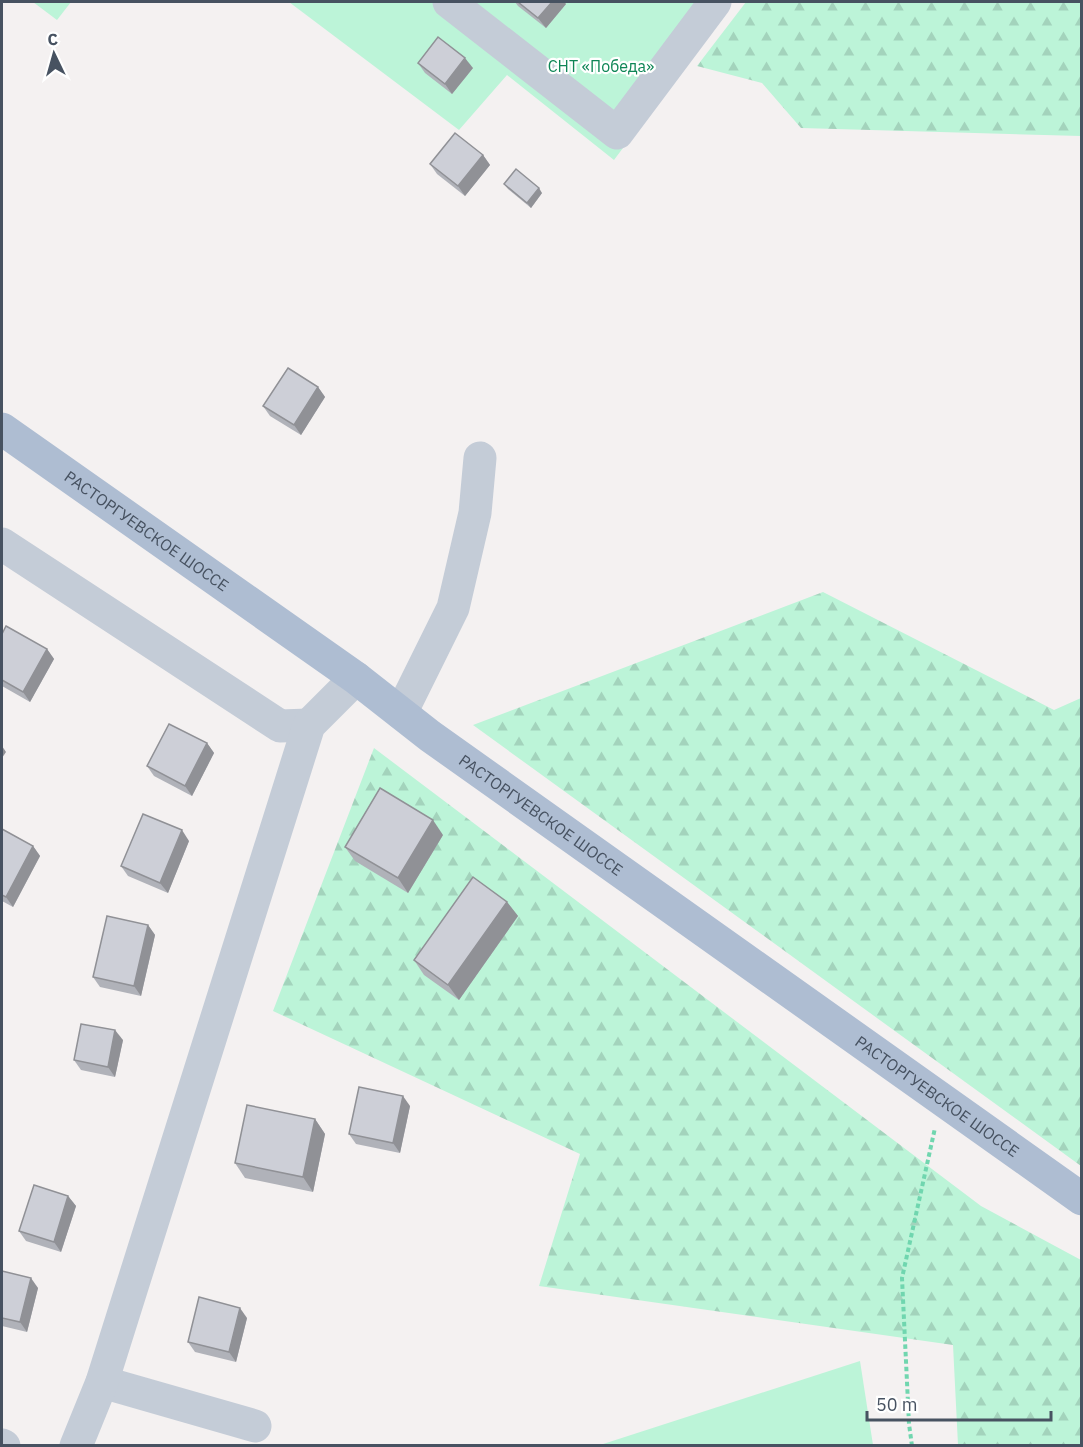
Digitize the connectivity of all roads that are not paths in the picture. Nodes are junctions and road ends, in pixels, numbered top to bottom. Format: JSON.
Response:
{"nodes":[{"id":1,"x":449,"y":2,"type":"edge"},
{"id":2,"x":716,"y":2,"type":"edge"},
{"id":3,"x":2,"y":429,"type":"edge"},
{"id":4,"x":480,"y":458,"type":"dead end"},
{"id":5,"x":4,"y":553,"type":"edge"},
{"id":6,"x":356,"y":678,"type":"junction"},
{"id":7,"x":401,"y":713,"type":"junction"},
{"id":8,"x":309,"y":725,"type":"junction"},
{"id":9,"x":1082,"y":1200,"type":"edge"},
{"id":10,"x":102,"y":1382,"type":"junction"},
{"id":11,"x":255,"y":1426,"type":"dead end"},
{"id":12,"x":76,"y":1446,"type":"edge"}],
"edges":[{"from":1,"to":2,"type":"street"},
{"from":3,"to":6,"type":"main road","name":"РАСТОРГУЕВСКОЕ ШОССЕ"},
{"from":4,"to":7,"type":"street"},
{"from":5,"to":8,"type":"street"},
{"from":6,"to":7,"type":"main road","name":"РАСТОРГУЕВСКОЕ ШОССЕ"},
{"from":6,"to":8,"type":"street"},
{"from":7,"to":9,"type":"main road","name":"РАСТОРГУЕВСКОЕ ШОССЕ"},
{"from":8,"to":10,"type":"street"},
{"from":10,"to":11,"type":"street"},
{"from":10,"to":12,"type":"street"}]}
